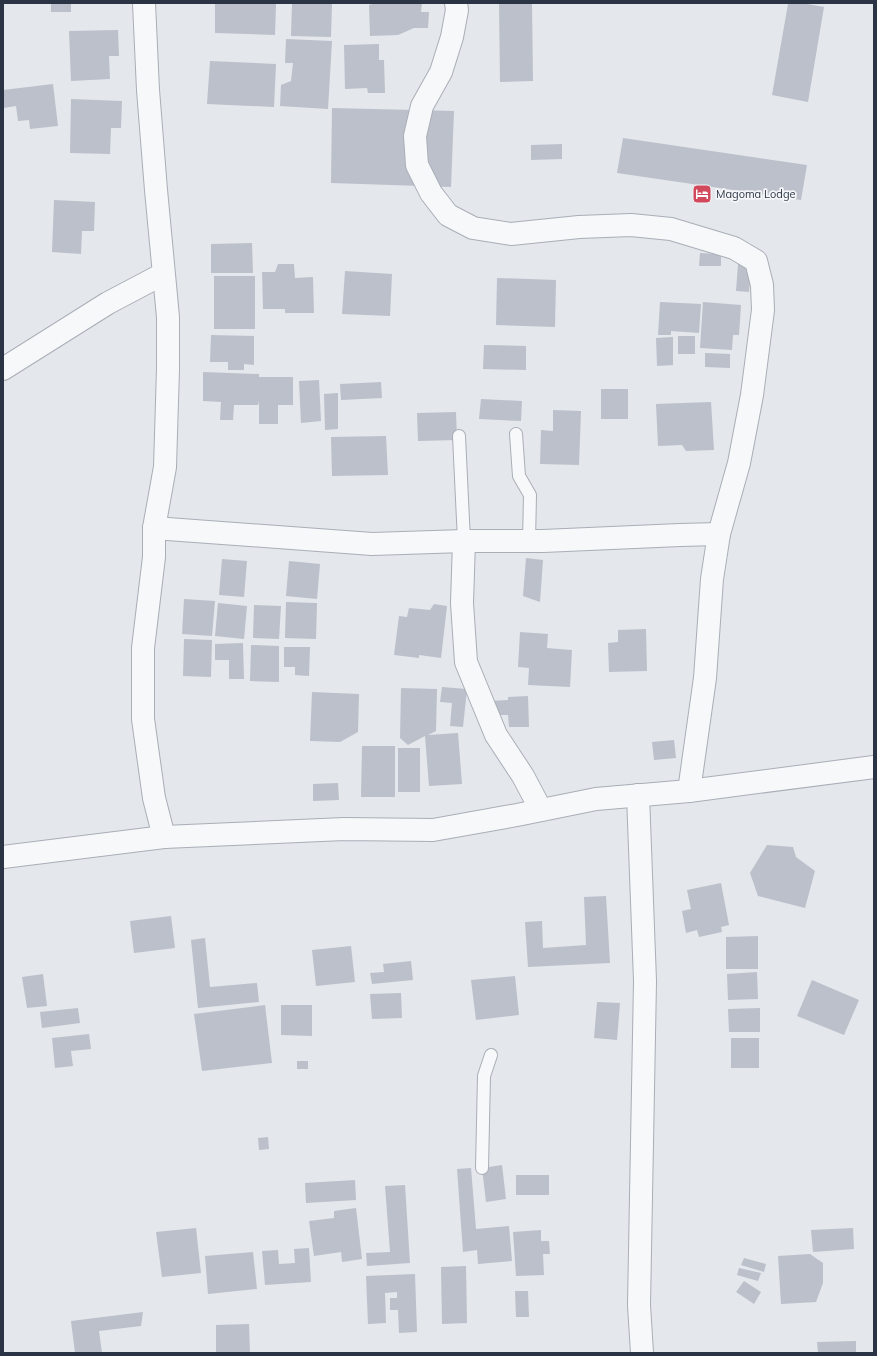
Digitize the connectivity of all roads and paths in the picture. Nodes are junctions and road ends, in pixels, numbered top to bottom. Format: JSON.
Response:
{"nodes":[{"id":1,"x":144,"y":3,"type":"edge"},
{"id":2,"x":456,"y":3,"type":"edge"},
{"id":3,"x":163,"y":274,"type":"junction"},
{"id":4,"x":3,"y":369,"type":"edge"},
{"id":5,"x":516,"y":434,"type":"dead end"},
{"id":6,"x":459,"y":436,"type":"dead end"},
{"id":7,"x":154,"y":528,"type":"junction"},
{"id":8,"x":719,"y":534,"type":"junction"},
{"id":9,"x":464,"y":541,"type":"junction"},
{"id":10,"x":529,"y":541,"type":"junction"},
{"id":11,"x":874,"y":767,"type":"edge"},
{"id":12,"x":690,"y":791,"type":"junction"},
{"id":13,"x":638,"y":795,"type":"junction"},
{"id":14,"x":541,"y":810,"type":"junction"},
{"id":15,"x":164,"y":837,"type":"junction"},
{"id":16,"x":3,"y":857,"type":"edge"},
{"id":17,"x":491,"y":1055,"type":"dead end"},
{"id":18,"x":482,"y":1168,"type":"dead end"},
{"id":19,"x":642,"y":1353,"type":"edge"}],
"edges":[{"from":1,"to":3,"type":"street"},
{"from":2,"to":8,"type":"street"},
{"from":3,"to":4,"type":"street"},
{"from":3,"to":7,"type":"street"},
{"from":5,"to":10,"type":"lane"},
{"from":6,"to":9,"type":"lane"},
{"from":7,"to":9,"type":"street"},
{"from":7,"to":15,"type":"street"},
{"from":8,"to":10,"type":"street"},
{"from":8,"to":12,"type":"street"},
{"from":9,"to":10,"type":"street"},
{"from":9,"to":14,"type":"street"},
{"from":11,"to":12,"type":"street"},
{"from":12,"to":13,"type":"street"},
{"from":13,"to":14,"type":"street"},
{"from":13,"to":19,"type":"street"},
{"from":14,"to":15,"type":"street"},
{"from":15,"to":16,"type":"street"},
{"from":17,"to":18,"type":"lane"}]}
